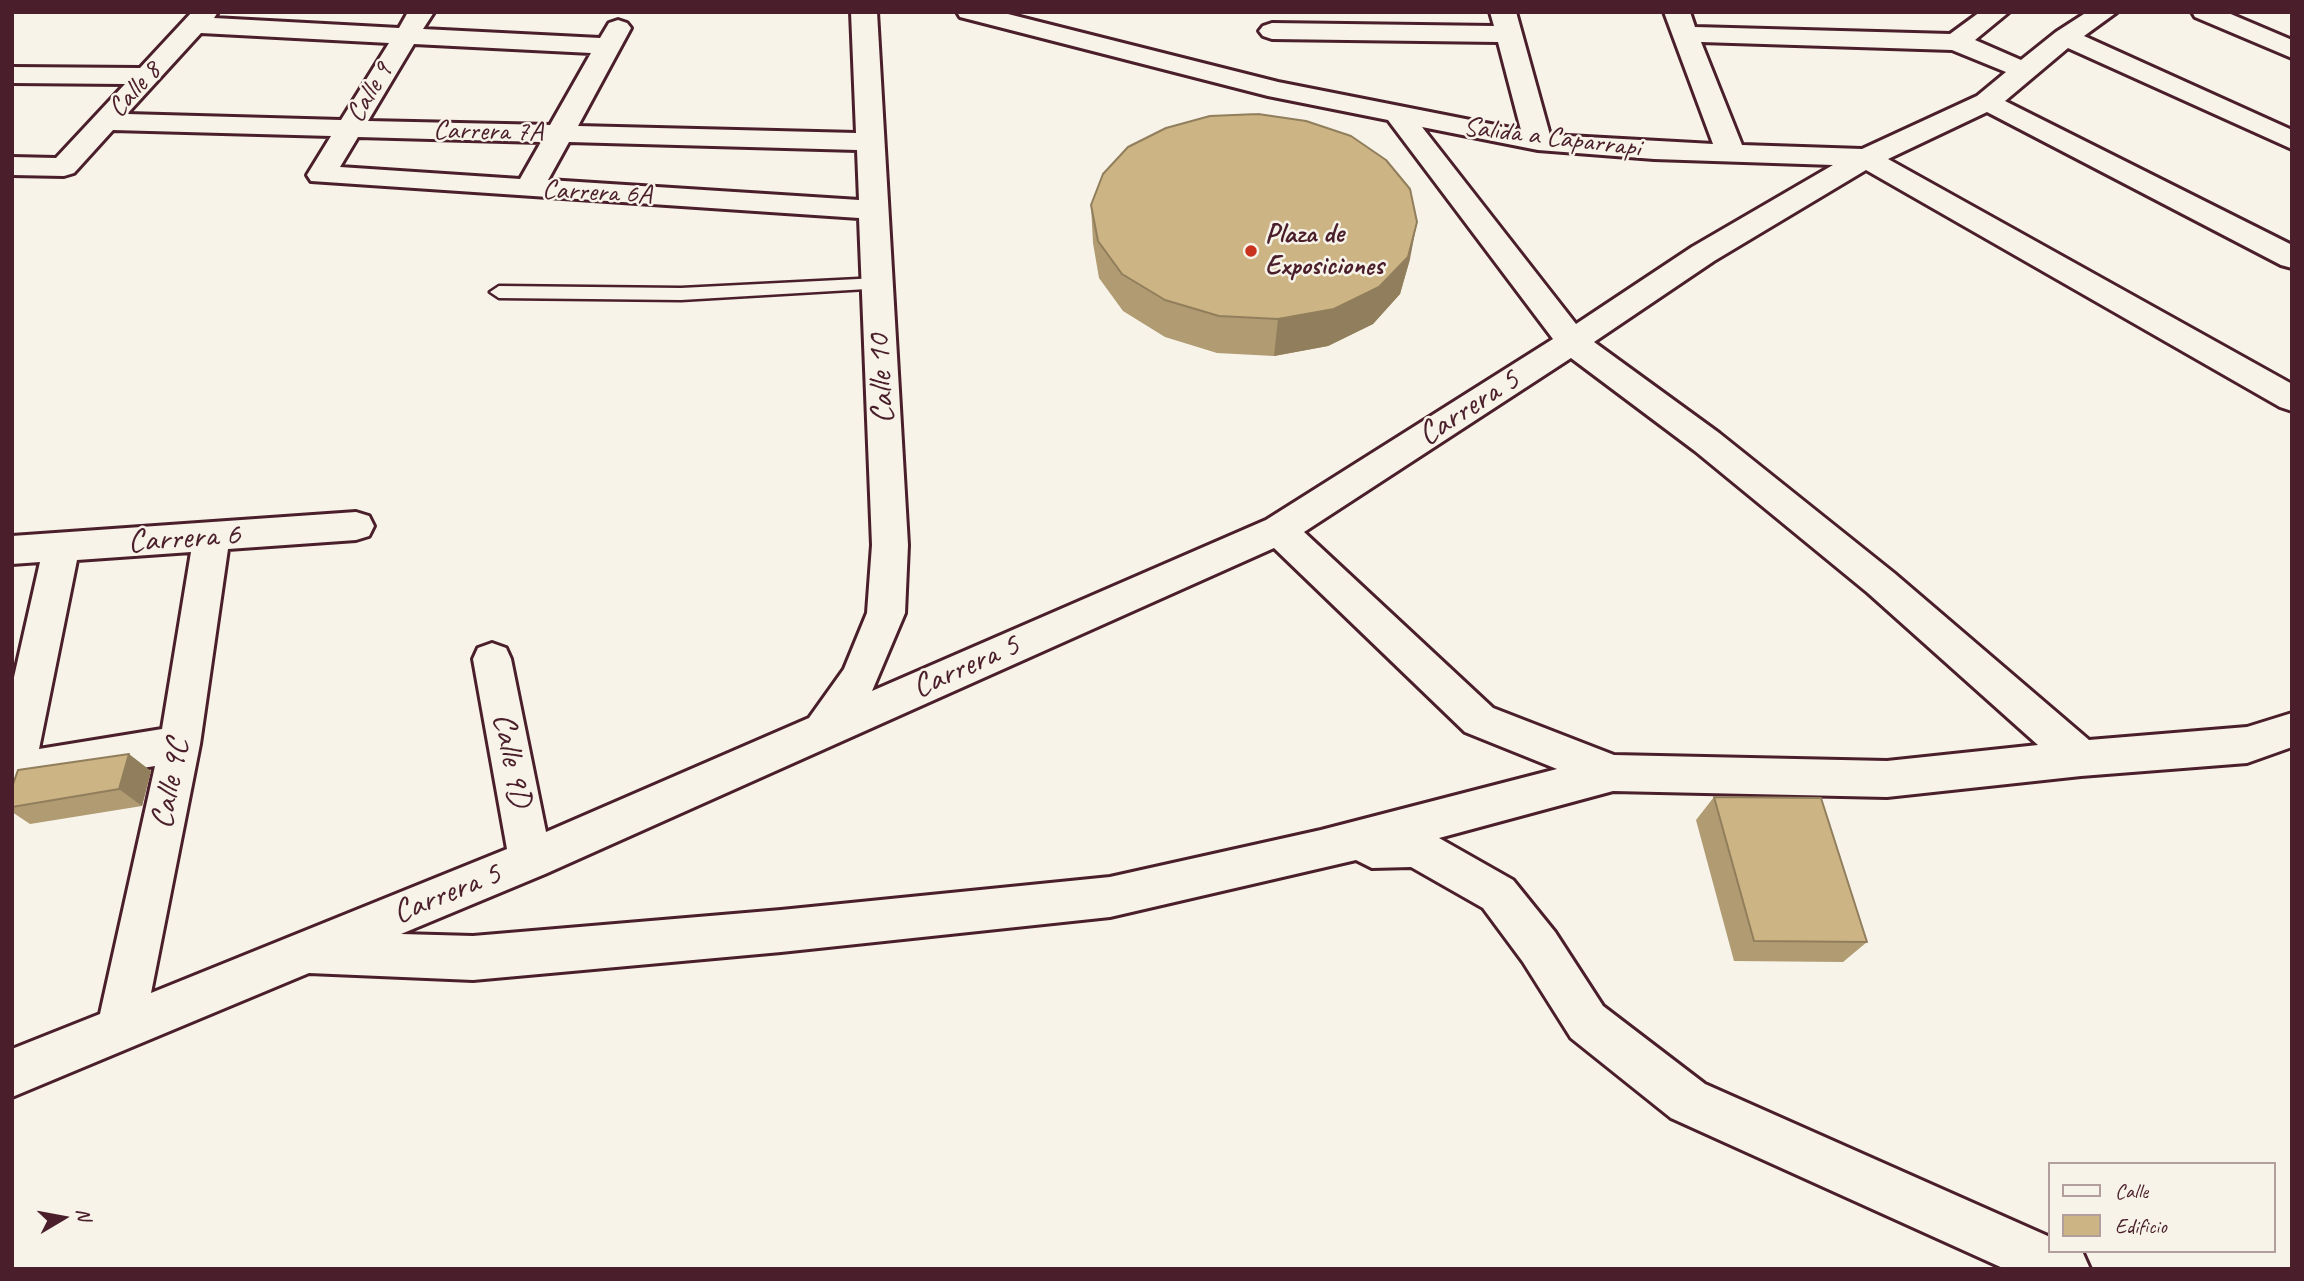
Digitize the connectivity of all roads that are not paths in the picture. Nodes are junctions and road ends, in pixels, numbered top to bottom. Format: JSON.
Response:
{"nodes":[{"id":1,"x":421,"y":12,"type":"edge"},
{"id":2,"x":864,"y":12,"type":"edge"},
{"id":3,"x":969,"y":12,"type":"edge"},
{"id":4,"x":1997,"y":12,"type":"edge"},
{"id":5,"x":2105,"y":12,"type":"edge"},
{"id":6,"x":2204,"y":12,"type":"edge"},
{"id":7,"x":200,"y":19,"type":"edge"},
{"id":8,"x":1505,"y":23,"type":"edge"},
{"id":9,"x":1681,"y":23,"type":"edge"},
{"id":10,"x":404,"y":36,"type":"junction"},
{"id":11,"x":2065,"y":37,"type":"junction"},
{"id":12,"x":1956,"y":42,"type":"junction"},
{"id":13,"x":2292,"y":50,"type":"edge"},
{"id":14,"x":1274,"y":51,"type":"edge"},
{"id":15,"x":2023,"y":70,"type":"junction"},
{"id":16,"x":12,"y":75,"type":"edge"},
{"id":17,"x":148,"y":76,"type":"junction"},
{"id":18,"x":1987,"y":102,"type":"junction"},
{"id":19,"x":1398,"y":115,"type":"junction"},
{"id":20,"x":106,"y":122,"type":"junction"},
{"id":21,"x":349,"y":128,"type":"junction"},
{"id":22,"x":560,"y":134,"type":"junction"},
{"id":23,"x":2292,"y":141,"type":"edge"},
{"id":24,"x":870,"y":142,"type":"junction"},
{"id":25,"x":1538,"y":142,"type":"junction"},
{"id":26,"x":1731,"y":154,"type":"junction"},
{"id":27,"x":1866,"y":158,"type":"junction"},
{"id":28,"x":12,"y":166,"type":"edge"},
{"id":29,"x":320,"y":175,"type":"joint"},
{"id":30,"x":529,"y":189,"type":"junction"},
{"id":31,"x":874,"y":210,"type":"junction"},
{"id":32,"x":2292,"y":258,"type":"edge"},
{"id":33,"x":878,"y":284,"type":"junction"},
{"id":34,"x":499,"y":292,"type":"dead end"},
{"id":35,"x":1572,"y":342,"type":"junction"},
{"id":36,"x":2292,"y":399,"type":"edge"},
{"id":37,"x":356,"y":526,"type":"dead end"},
{"id":38,"x":1279,"y":530,"type":"junction"},
{"id":39,"x":212,"y":536,"type":"junction"},
{"id":40,"x":61,"y":548,"type":"junction"},
{"id":41,"x":12,"y":550,"type":"edge"},
{"id":42,"x":492,"y":659,"type":"dead end"},
{"id":43,"x":824,"y":729,"type":"junction"},
{"id":44,"x":2292,"y":730,"type":"edge"},
{"id":45,"x":180,"y":744,"type":"junction"},
{"id":46,"x":2081,"y":758,"type":"junction"},
{"id":47,"x":13,"y":771,"type":"edge"},
{"id":48,"x":1613,"y":773,"type":"junction"},
{"id":49,"x":1321,"y":850,"type":"junction"},
{"id":50,"x":530,"y":860,"type":"junction"},
{"id":51,"x":305,"y":953,"type":"junction"},
{"id":52,"x":120,"y":1030,"type":"junction"},
{"id":53,"x":12,"y":1073,"type":"edge"},
{"id":54,"x":2064,"y":1269,"type":"edge"}],
"edges":[{"from":1,"to":10,"type":"street","name":"Calle 9"},
{"from":2,"to":24,"type":"street","name":"Calle 10"},
{"from":3,"to":14,"type":"street","name":"Salida a Caparrapi"},
{"from":4,"to":12,"type":"street"},
{"from":5,"to":11,"type":"street","name":"Salida a Caparrapi"},
{"from":6,"to":13,"type":"street"},
{"from":7,"to":10,"type":"street"},
{"from":7,"to":17,"type":"street","name":"Calle 8"},
{"from":8,"to":14,"type":"street"},
{"from":8,"to":25,"type":"street"},
{"from":9,"to":12,"type":"street"},
{"from":9,"to":26,"type":"street"},
{"from":10,"to":21,"type":"street","name":"Calle 9"},
{"from":10,"to":22,"type":"street"},
{"from":11,"to":15,"type":"street","name":"Salida a Caparrapi"},
{"from":11,"to":23,"type":"street"},
{"from":12,"to":15,"type":"street"},
{"from":14,"to":19,"type":"street","name":"Salida a Caparrapi"},
{"from":15,"to":18,"type":"street","name":"Salida a Caparrapi"},
{"from":16,"to":17,"type":"street"},
{"from":17,"to":20,"type":"street","name":"Calle 8"},
{"from":18,"to":27,"type":"street","name":"Salida a Caparrapi"},
{"from":18,"to":32,"type":"street"},
{"from":19,"to":25,"type":"street","name":"Salida a Caparrapi"},
{"from":19,"to":35,"type":"street"},
{"from":20,"to":21,"type":"street","name":"Carrera 7A"},
{"from":20,"to":28,"type":"street","name":"Calle 8"},
{"from":21,"to":22,"type":"street","name":"Carrera 7A"},
{"from":21,"to":29,"type":"street","name":"Calle 9"},
{"from":22,"to":24,"type":"street","name":"Carrera 7A"},
{"from":22,"to":30,"type":"street"},
{"from":24,"to":31,"type":"street","name":"Calle 10"},
{"from":25,"to":26,"type":"street","name":"Salida a Caparrapi"},
{"from":26,"to":27,"type":"street","name":"Salida a Caparrapi"},
{"from":27,"to":35,"type":"street","name":"Carrera 5"},
{"from":27,"to":36,"type":"street"},
{"from":29,"to":30,"type":"street","name":"Carrera 6A"},
{"from":30,"to":31,"type":"street","name":"Carrera 6A"},
{"from":31,"to":33,"type":"street","name":"Calle 10"},
{"from":33,"to":34,"type":"lane"},
{"from":33,"to":43,"type":"street","name":"Calle 10"},
{"from":35,"to":38,"type":"street","name":"Carrera 5"},
{"from":35,"to":46,"type":"street"},
{"from":37,"to":39,"type":"street","name":"Carrera 6"},
{"from":38,"to":43,"type":"street","name":"Carrera 5"},
{"from":38,"to":48,"type":"street"},
{"from":39,"to":40,"type":"street","name":"Carrera 6"},
{"from":39,"to":45,"type":"street","name":"Calle 9C"},
{"from":40,"to":41,"type":"street","name":"Carrera 6"},
{"from":40,"to":47,"type":"street"},
{"from":42,"to":50,"type":"street","name":"Calle 9D"},
{"from":43,"to":50,"type":"street","name":"Carrera 5"},
{"from":44,"to":46,"type":"street"},
{"from":45,"to":47,"type":"street"},
{"from":45,"to":52,"type":"street","name":"Calle 9C"},
{"from":46,"to":48,"type":"street"},
{"from":48,"to":49,"type":"street"},
{"from":49,"to":51,"type":"street"},
{"from":49,"to":54,"type":"street"},
{"from":50,"to":51,"type":"street","name":"Carrera 5"},
{"from":51,"to":52,"type":"street","name":"Carrera 5"},
{"from":52,"to":53,"type":"street","name":"Carrera 5"}]}
